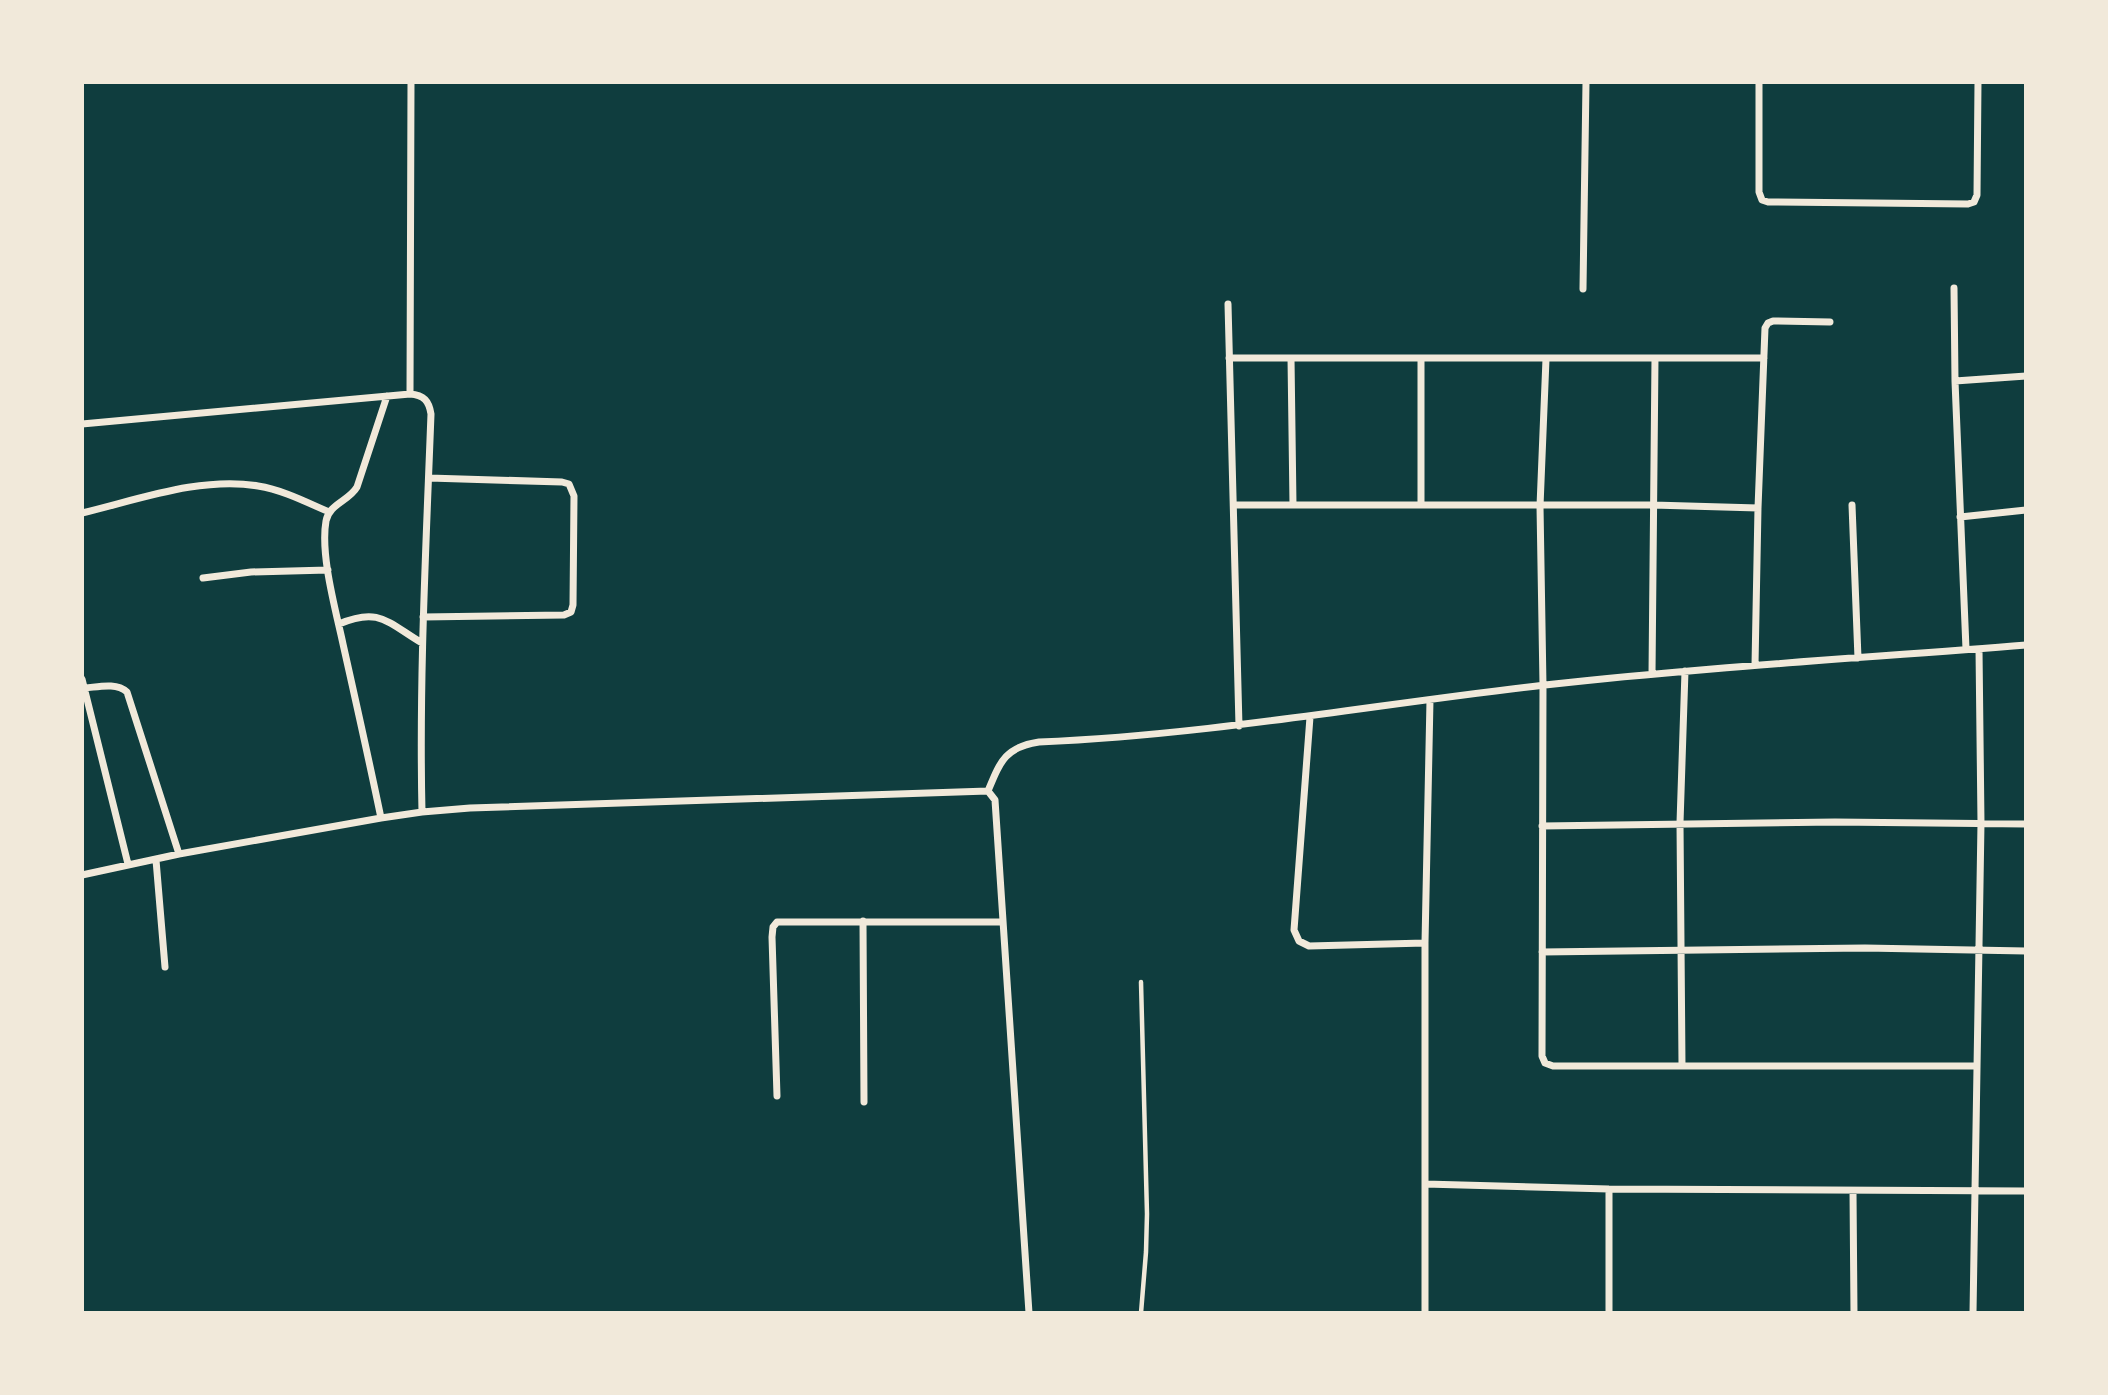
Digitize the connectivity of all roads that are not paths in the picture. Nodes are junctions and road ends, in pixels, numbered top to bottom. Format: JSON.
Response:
{"nodes":[{"id":1,"x":411,"y":82,"type":"edge"},
{"id":2,"x":1586,"y":82,"type":"edge"},
{"id":3,"x":1759,"y":82,"type":"edge"},
{"id":4,"x":1978,"y":82,"type":"edge"},
{"id":5,"x":1954,"y":288,"type":"dead end"},
{"id":6,"x":1583,"y":289,"type":"dead end"},
{"id":7,"x":1228,"y":304,"type":"dead end"},
{"id":8,"x":1829,"y":322,"type":"dead end"},
{"id":9,"x":1229,"y":358,"type":"junction"},
{"id":10,"x":1291,"y":358,"type":"junction"},
{"id":11,"x":1655,"y":358,"type":"junction"},
{"id":12,"x":1764,"y":358,"type":"junction"},
{"id":13,"x":1421,"y":359,"type":"junction"},
{"id":14,"x":1546,"y":359,"type":"junction"},
{"id":15,"x":2026,"y":376,"type":"edge"},
{"id":16,"x":1955,"y":381,"type":"junction"},
{"id":17,"x":410,"y":394,"type":"junction"},
{"id":18,"x":387,"y":396,"type":"junction"},
{"id":19,"x":82,"y":424,"type":"edge"},
{"id":20,"x":429,"y":478,"type":"junction"},
{"id":21,"x":1234,"y":505,"type":"junction"},
{"id":22,"x":1293,"y":505,"type":"junction"},
{"id":23,"x":1421,"y":505,"type":"junction"},
{"id":24,"x":1653,"y":505,"type":"junction"},
{"id":25,"x":1852,"y":505,"type":"dead end"},
{"id":26,"x":1540,"y":506,"type":"junction"},
{"id":27,"x":1758,"y":508,"type":"junction"},
{"id":28,"x":2026,"y":510,"type":"edge"},
{"id":29,"x":329,"y":512,"type":"junction"},
{"id":30,"x":82,"y":513,"type":"edge"},
{"id":31,"x":1960,"y":517,"type":"junction"},
{"id":32,"x":328,"y":570,"type":"junction"},
{"id":33,"x":203,"y":578,"type":"dead end"},
{"id":34,"x":423,"y":617,"type":"junction"},
{"id":35,"x":339,"y":624,"type":"junction"},
{"id":36,"x":422,"y":643,"type":"junction"},
{"id":37,"x":2026,"y":645,"type":"edge"},
{"id":38,"x":1966,"y":649,"type":"junction"},
{"id":39,"x":1979,"y":649,"type":"junction"},
{"id":40,"x":1858,"y":658,"type":"junction"},
{"id":41,"x":1755,"y":665,"type":"junction"},
{"id":42,"x":1685,"y":671,"type":"junction"},
{"id":43,"x":1652,"y":674,"type":"junction"},
{"id":44,"x":82,"y":679,"type":"edge"},
{"id":45,"x":1543,"y":685,"type":"junction"},
{"id":46,"x":85,"y":688,"type":"junction"},
{"id":47,"x":1430,"y":700,"type":"junction"},
{"id":48,"x":1310,"y":716,"type":"junction"},
{"id":49,"x":1240,"y":726,"type":"junction"},
{"id":50,"x":988,"y":791,"type":"junction"},
{"id":51,"x":422,"y":812,"type":"junction"},
{"id":52,"x":381,"y":818,"type":"junction"},
{"id":53,"x":1681,"y":823,"type":"junction"},
{"id":54,"x":1981,"y":823,"type":"junction"},
{"id":55,"x":2026,"y":824,"type":"edge"},
{"id":56,"x":1542,"y":826,"type":"junction"},
{"id":57,"x":180,"y":854,"type":"junction"},
{"id":58,"x":156,"y":860,"type":"junction"},
{"id":59,"x":128,"y":864,"type":"junction"},
{"id":60,"x":82,"y":875,"type":"edge"},
{"id":61,"x":863,"y":921,"type":"junction"},
{"id":62,"x":1003,"y":922,"type":"junction"},
{"id":63,"x":1425,"y":943,"type":"junction"},
{"id":64,"x":1680,"y":950,"type":"junction"},
{"id":65,"x":1978,"y":950,"type":"junction"},
{"id":66,"x":2026,"y":951,"type":"edge"},
{"id":67,"x":1542,"y":952,"type":"junction"},
{"id":68,"x":165,"y":967,"type":"dead end"},
{"id":69,"x":1141,"y":982,"type":"dead end"},
{"id":70,"x":1682,"y":1065,"type":"junction"},
{"id":71,"x":1976,"y":1066,"type":"junction"},
{"id":72,"x":777,"y":1096,"type":"dead end"},
{"id":73,"x":864,"y":1102,"type":"dead end"},
{"id":74,"x":1424,"y":1184,"type":"junction"},
{"id":75,"x":1609,"y":1189,"type":"junction"},
{"id":76,"x":1853,"y":1191,"type":"junction"},
{"id":77,"x":1974,"y":1191,"type":"junction"},
{"id":78,"x":2026,"y":1191,"type":"edge"},
{"id":79,"x":1029,"y":1313,"type":"edge"},
{"id":80,"x":1141,"y":1313,"type":"edge"},
{"id":81,"x":1425,"y":1313,"type":"edge"},
{"id":82,"x":1609,"y":1313,"type":"edge"},
{"id":83,"x":1854,"y":1313,"type":"edge"},
{"id":84,"x":1973,"y":1313,"type":"edge"}],
"edges":[{"from":1,"to":17,"type":"street"},
{"from":2,"to":6,"type":"street"},
{"from":3,"to":4,"type":"street"},
{"from":5,"to":16,"type":"street"},
{"from":7,"to":9,"type":"street"},
{"from":8,"to":12,"type":"street"},
{"from":9,"to":10,"type":"street"},
{"from":9,"to":21,"type":"street"},
{"from":10,"to":13,"type":"street"},
{"from":10,"to":22,"type":"street"},
{"from":11,"to":12,"type":"street"},
{"from":11,"to":14,"type":"street"},
{"from":11,"to":24,"type":"street"},
{"from":12,"to":27,"type":"street"},
{"from":13,"to":14,"type":"street"},
{"from":13,"to":23,"type":"street"},
{"from":14,"to":26,"type":"street"},
{"from":15,"to":16,"type":"street"},
{"from":16,"to":31,"type":"street"},
{"from":17,"to":18,"type":"street"},
{"from":17,"to":20,"type":"street"},
{"from":18,"to":19,"type":"street"},
{"from":18,"to":29,"type":"street"},
{"from":20,"to":34,"type":"street"},
{"from":20,"to":34,"type":"street"},
{"from":21,"to":22,"type":"street"},
{"from":21,"to":49,"type":"street"},
{"from":22,"to":23,"type":"street"},
{"from":23,"to":26,"type":"street"},
{"from":24,"to":26,"type":"street"},
{"from":24,"to":27,"type":"street"},
{"from":24,"to":43,"type":"street"},
{"from":25,"to":40,"type":"street"},
{"from":26,"to":45,"type":"street"},
{"from":27,"to":41,"type":"street"},
{"from":28,"to":31,"type":"street"},
{"from":29,"to":30,"type":"street"},
{"from":29,"to":32,"type":"street"},
{"from":31,"to":38,"type":"street"},
{"from":32,"to":33,"type":"street"},
{"from":32,"to":35,"type":"street"},
{"from":34,"to":36,"type":"street"},
{"from":35,"to":36,"type":"street"},
{"from":35,"to":52,"type":"street"},
{"from":36,"to":51,"type":"street"},
{"from":37,"to":39,"type":"street"},
{"from":38,"to":39,"type":"street"},
{"from":38,"to":40,"type":"street"},
{"from":39,"to":54,"type":"street"},
{"from":40,"to":41,"type":"street"},
{"from":41,"to":42,"type":"street"},
{"from":42,"to":43,"type":"street"},
{"from":42,"to":53,"type":"street"},
{"from":43,"to":45,"type":"street"},
{"from":44,"to":46,"type":"street"},
{"from":45,"to":47,"type":"street"},
{"from":45,"to":56,"type":"street"},
{"from":46,"to":57,"type":"street"},
{"from":46,"to":59,"type":"street"},
{"from":47,"to":48,"type":"street"},
{"from":47,"to":63,"type":"street"},
{"from":48,"to":49,"type":"street"},
{"from":48,"to":63,"type":"street"},
{"from":49,"to":50,"type":"street"},
{"from":50,"to":51,"type":"street"},
{"from":50,"to":62,"type":"street"},
{"from":51,"to":52,"type":"street"},
{"from":52,"to":57,"type":"street"},
{"from":53,"to":54,"type":"street"},
{"from":53,"to":56,"type":"street"},
{"from":53,"to":64,"type":"street"},
{"from":54,"to":55,"type":"street"},
{"from":54,"to":65,"type":"street"},
{"from":56,"to":67,"type":"street"},
{"from":57,"to":58,"type":"street"},
{"from":58,"to":59,"type":"street"},
{"from":58,"to":68,"type":"street"},
{"from":59,"to":60,"type":"street"},
{"from":61,"to":62,"type":"street"},
{"from":61,"to":72,"type":"street"},
{"from":61,"to":73,"type":"street"},
{"from":62,"to":79,"type":"street"},
{"from":63,"to":74,"type":"street"},
{"from":64,"to":65,"type":"street"},
{"from":64,"to":67,"type":"street"},
{"from":64,"to":70,"type":"street"},
{"from":65,"to":66,"type":"street"},
{"from":65,"to":71,"type":"street"},
{"from":67,"to":70,"type":"street"},
{"from":69,"to":80,"type":"lane"},
{"from":70,"to":71,"type":"street"},
{"from":71,"to":77,"type":"street"},
{"from":74,"to":75,"type":"street"},
{"from":74,"to":81,"type":"street"},
{"from":75,"to":76,"type":"street"},
{"from":75,"to":82,"type":"street"},
{"from":76,"to":77,"type":"street"},
{"from":76,"to":83,"type":"street"},
{"from":77,"to":78,"type":"street"},
{"from":77,"to":84,"type":"street"}]}
